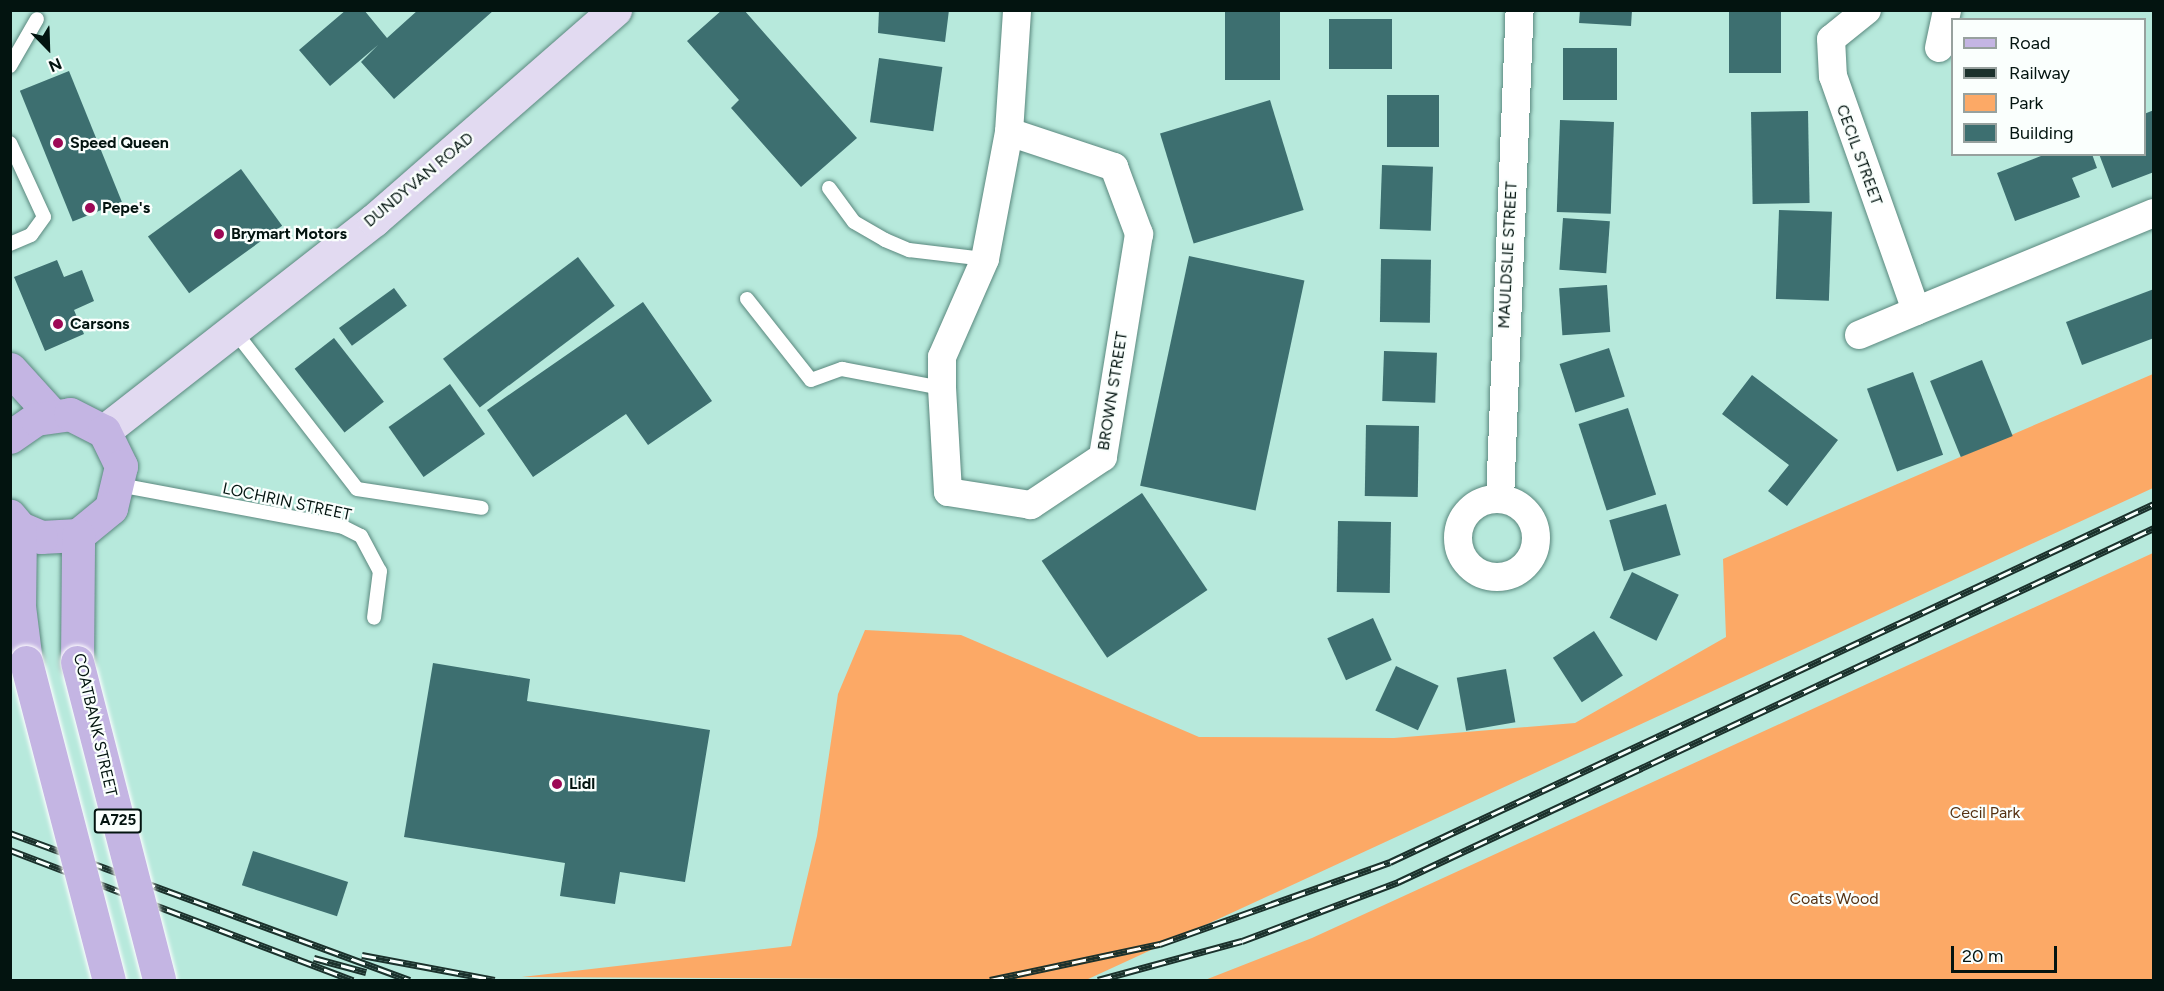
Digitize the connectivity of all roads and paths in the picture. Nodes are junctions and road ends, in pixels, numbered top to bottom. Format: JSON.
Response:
{"nodes":[{"id":1,"x":615,"y":10,"type":"edge"},
{"id":2,"x":1017,"y":10,"type":"edge"},
{"id":3,"x":1520,"y":10,"type":"edge"},
{"id":4,"x":1867,"y":10,"type":"edge"},
{"id":5,"x":1947,"y":10,"type":"edge"},
{"id":6,"x":37,"y":19,"type":"dead end"},
{"id":7,"x":1940,"y":48,"type":"dead end"},
{"id":8,"x":10,"y":66,"type":"edge"},
{"id":9,"x":1009,"y":132,"type":"junction"},
{"id":10,"x":10,"y":143,"type":"edge"},
{"id":11,"x":829,"y":188,"type":"dead end"},
{"id":12,"x":2154,"y":213,"type":"edge"},
{"id":13,"x":10,"y":244,"type":"edge"},
{"id":14,"x":985,"y":259,"type":"junction"},
{"id":15,"x":747,"y":299,"type":"dead end"},
{"id":16,"x":1916,"y":311,"type":"junction"},
{"id":17,"x":231,"y":327,"type":"junction"},
{"id":18,"x":1859,"y":335,"type":"dead end"},
{"id":19,"x":10,"y":369,"type":"edge"},
{"id":20,"x":942,"y":388,"type":"junction"},
{"id":21,"x":52,"y":415,"type":"junction"},
{"id":22,"x":104,"y":431,"type":"junction"},
{"id":23,"x":10,"y":437,"type":"edge"},
{"id":24,"x":119,"y":485,"type":"junction"},
{"id":25,"x":1500,"y":499,"type":"dead end"},
{"id":26,"x":482,"y":508,"type":"dead end"},
{"id":27,"x":15,"y":522,"type":"edge"},
{"id":28,"x":78,"y":535,"type":"junction"},
{"id":29,"x":374,"y":618,"type":"dead end"},
{"id":30,"x":109,"y":981,"type":"edge"},
{"id":31,"x":159,"y":981,"type":"edge"}],
"edges":[{"from":1,"to":17,"type":"main road","name":"DUNDYVAN ROAD"},
{"from":2,"to":9,"type":"street","name":"BROWN STREET"},
{"from":3,"to":25,"type":"street","name":"MAULDSLIE STREET"},
{"from":4,"to":16,"type":"street","name":"CECIL STREET"},
{"from":5,"to":7,"type":"street"},
{"from":6,"to":8,"type":"lane"},
{"from":9,"to":14,"type":"street","name":"BROWN STREET"},
{"from":9,"to":20,"type":"street","name":"BROWN STREET"},
{"from":10,"to":13,"type":"lane"},
{"from":11,"to":14,"type":"lane"},
{"from":12,"to":16,"type":"street"},
{"from":14,"to":20,"type":"street","name":"BROWN STREET"},
{"from":15,"to":20,"type":"lane"},
{"from":16,"to":18,"type":"street"},
{"from":17,"to":22,"type":"main road","name":"DUNDYVAN ROAD"},
{"from":17,"to":26,"type":"lane"},
{"from":19,"to":21,"type":"main road"},
{"from":21,"to":22,"type":"main road"},
{"from":21,"to":23,"type":"main road"},
{"from":22,"to":24,"type":"main road"},
{"from":24,"to":28,"type":"main road"},
{"from":24,"to":29,"type":"lane","name":"LOCHRIN STREET"},
{"from":27,"to":28,"type":"main road","number":"A725"},
{"from":27,"to":30,"type":"main road","number":"A725","bridge":true},
{"from":28,"to":31,"type":"main road","name":"COATBANK STREET","number":"A725","bridge":true}]}
